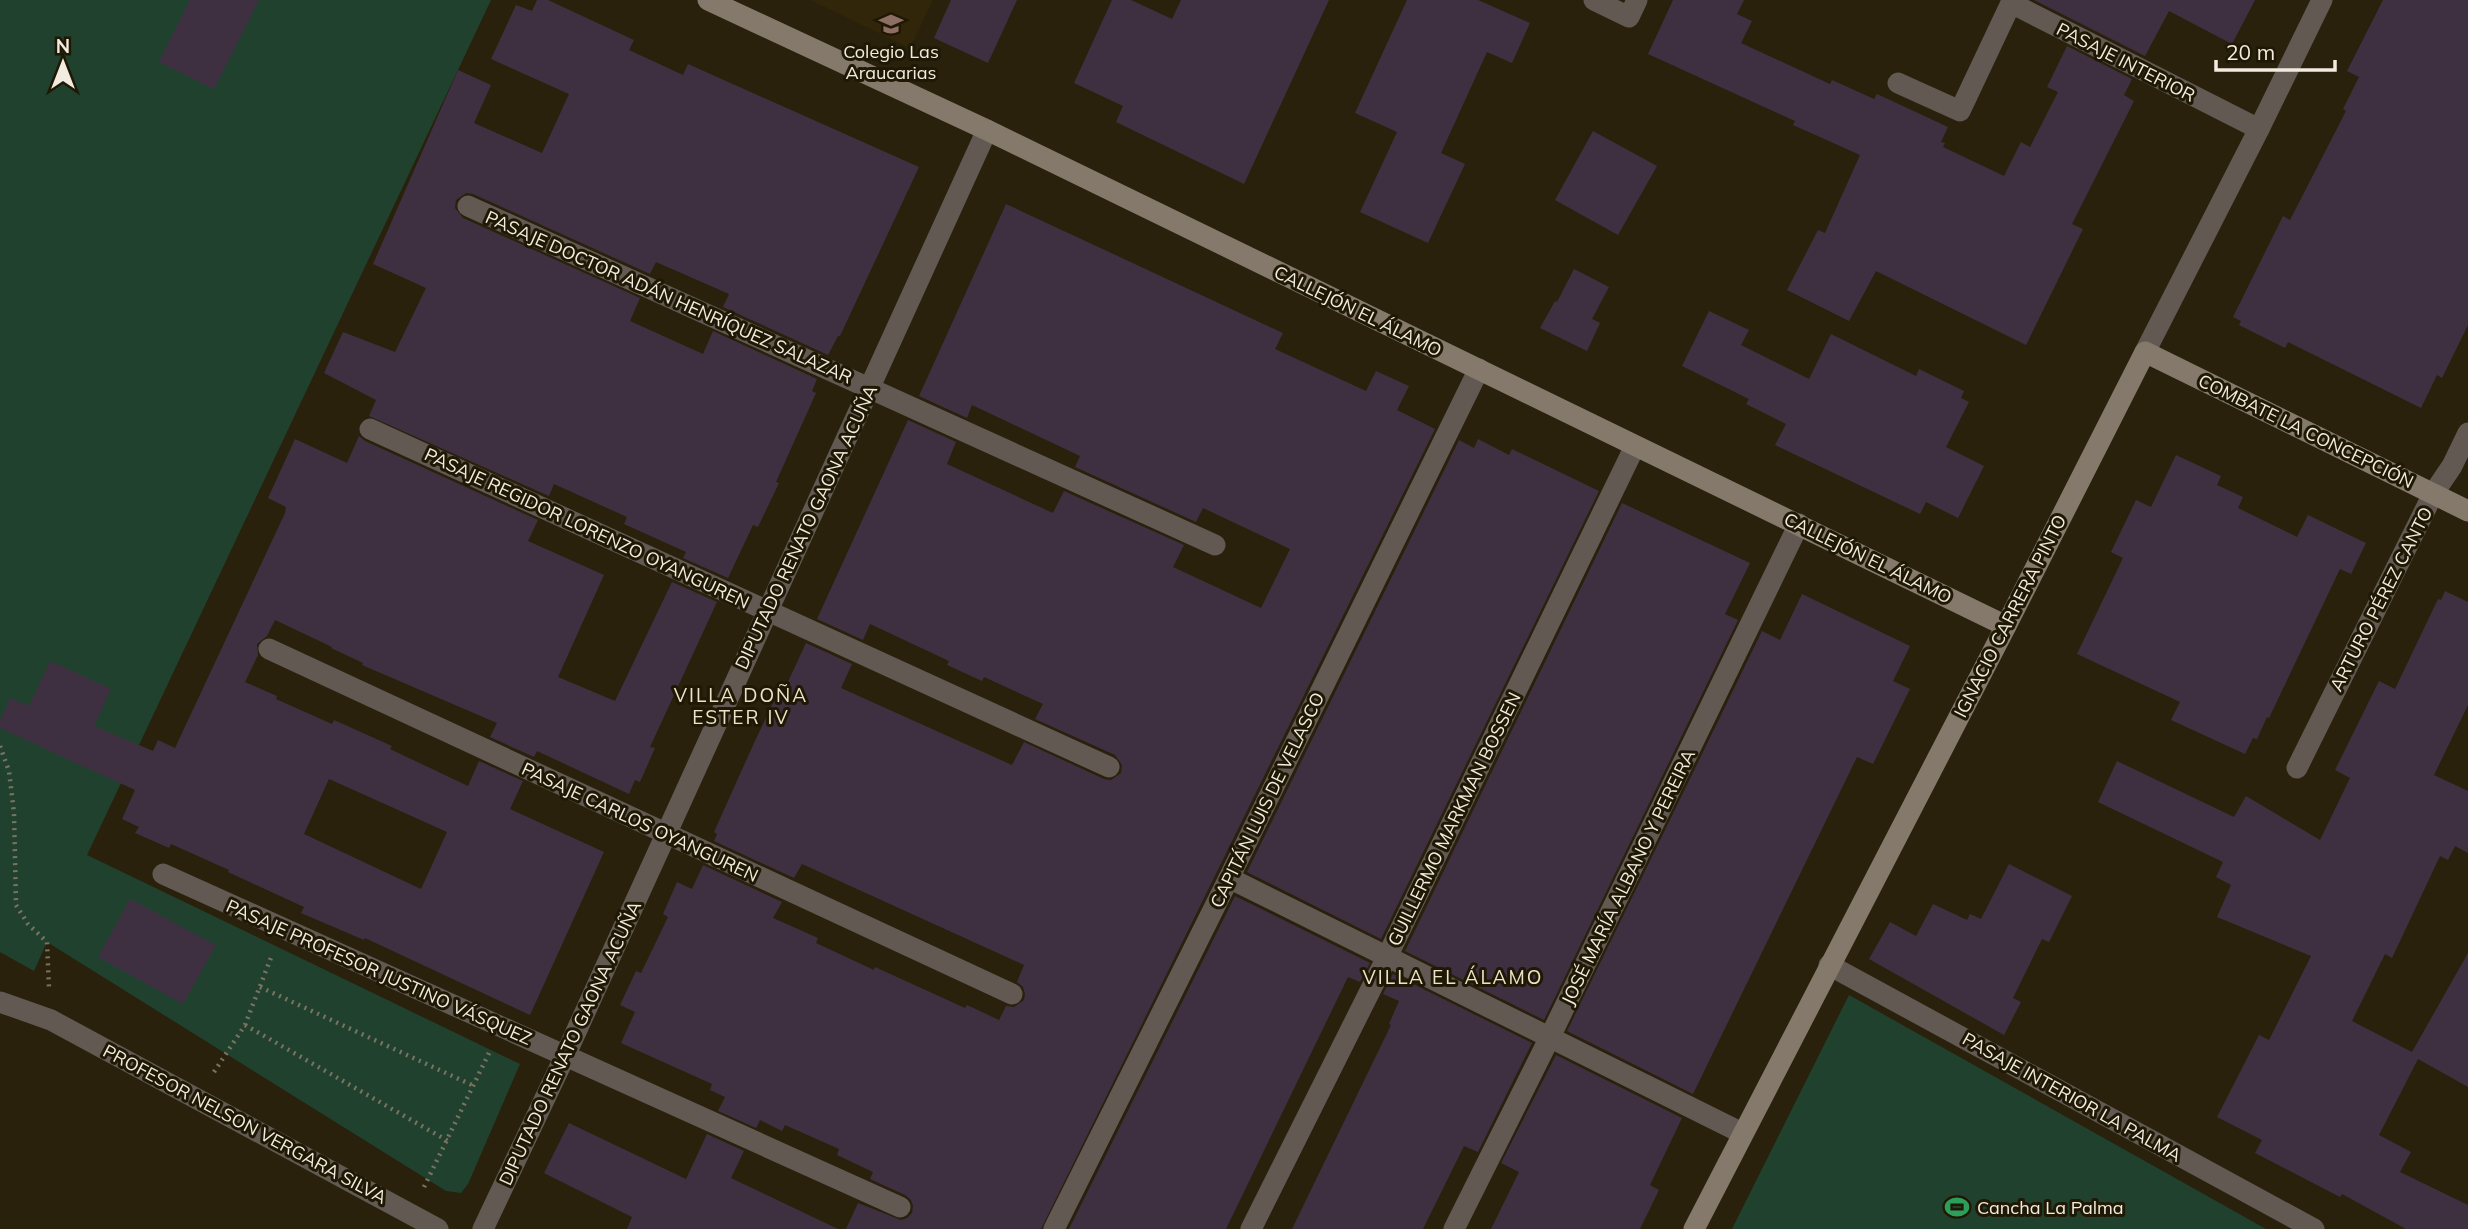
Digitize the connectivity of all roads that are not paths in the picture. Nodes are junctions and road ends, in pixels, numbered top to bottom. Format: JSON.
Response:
{"nodes":[{"id":1,"x":708,"y":0,"type":"edge"},
{"id":2,"x":1594,"y":0,"type":"edge"},
{"id":3,"x":2322,"y":0,"type":"edge"},
{"id":4,"x":1633,"y":8,"type":"edge"},
{"id":5,"x":1898,"y":83,"type":"dead end"},
{"id":6,"x":2259,"y":129,"type":"junction"},
{"id":7,"x":987,"y":130,"type":"junction"},
{"id":8,"x":468,"y":206,"type":"dead end"},
{"id":9,"x":2145,"y":352,"type":"junction"},
{"id":10,"x":1479,"y":369,"type":"junction"},
{"id":11,"x":870,"y":388,"type":"junction"},
{"id":12,"x":370,"y":429,"type":"dead end"},
{"id":13,"x":2468,"y":433,"type":"edge"},
{"id":14,"x":1635,"y":446,"type":"junction"},
{"id":15,"x":2433,"y":494,"type":"junction"},
{"id":16,"x":2468,"y":511,"type":"edge"},
{"id":17,"x":1799,"y":524,"type":"junction"},
{"id":18,"x":1215,"y":545,"type":"dead end"},
{"id":19,"x":768,"y":611,"type":"junction"},
{"id":20,"x":2006,"y":626,"type":"junction"},
{"id":21,"x":269,"y":649,"type":"dead end"},
{"id":22,"x":1109,"y":767,"type":"dead end"},
{"id":23,"x":2297,"y":768,"type":"dead end"},
{"id":24,"x":667,"y":834,"type":"junction"},
{"id":25,"x":163,"y":874,"type":"dead end"},
{"id":26,"x":1229,"y":878,"type":"junction"},
{"id":27,"x":1387,"y":957,"type":"junction"},
{"id":28,"x":1829,"y":965,"type":"junction"},
{"id":29,"x":1012,"y":995,"type":"dead end"},
{"id":30,"x":0,"y":1002,"type":"edge"},
{"id":31,"x":1550,"y":1037,"type":"junction"},
{"id":32,"x":565,"y":1056,"type":"junction"},
{"id":33,"x":1742,"y":1133,"type":"junction"},
{"id":34,"x":900,"y":1207,"type":"dead end"},
{"id":35,"x":438,"y":1229,"type":"edge"},
{"id":36,"x":483,"y":1229,"type":"edge"},
{"id":37,"x":1054,"y":1229,"type":"edge"},
{"id":38,"x":1251,"y":1229,"type":"edge"},
{"id":39,"x":1454,"y":1229,"type":"edge"},
{"id":40,"x":1693,"y":1229,"type":"edge"},
{"id":41,"x":2314,"y":1229,"type":"edge"}],
"edges":[{"from":1,"to":7,"type":"street","name":"CALLEJÓN EL ÁLAMO"},
{"from":2,"to":4,"type":"street"},
{"from":3,"to":6,"type":"street","name":"IGNACIO CARRERA PINTO"},
{"from":5,"to":6,"type":"street","name":"PASAJE INTERIOR"},
{"from":6,"to":9,"type":"street","name":"IGNACIO CARRERA PINTO"},
{"from":7,"to":10,"type":"street","name":"CALLEJÓN EL ÁLAMO"},
{"from":7,"to":11,"type":"street","name":"DIPUTADO RENATO GAONA ACUÑA"},
{"from":8,"to":11,"type":"street","name":"PASAJE DOCTOR ADÁN HENRÍQUEZ SALAZAR"},
{"from":9,"to":15,"type":"street","name":"COMBATE LA CONCEPCIÓN"},
{"from":9,"to":20,"type":"street","name":"IGNACIO CARRERA PINTO"},
{"from":10,"to":14,"type":"street","name":"CALLEJÓN EL ÁLAMO"},
{"from":10,"to":26,"type":"street","name":"CAPITÁN LUIS DE VELASCO"},
{"from":11,"to":18,"type":"street","name":"PASAJE DOCTOR ADÁN HENRÍQUEZ SALAZAR"},
{"from":11,"to":19,"type":"street","name":"DIPUTADO RENATO GAONA ACUÑA"},
{"from":12,"to":19,"type":"street","name":"PASAJE REGIDOR LORENZO OYANGUREN"},
{"from":13,"to":15,"type":"street","name":"ARTURO PÉREZ CANTO"},
{"from":14,"to":17,"type":"street","name":"CALLEJÓN EL ÁLAMO"},
{"from":14,"to":27,"type":"street","name":"GUILLERMO MARKMAN BOSSEN"},
{"from":15,"to":16,"type":"street","name":"COMBATE LA CONCEPCIÓN"},
{"from":15,"to":23,"type":"street","name":"ARTURO PÉREZ CANTO"},
{"from":17,"to":20,"type":"street","name":"CALLEJÓN EL ÁLAMO"},
{"from":17,"to":31,"type":"street","name":"JOSÉ MARÍA ALBANO Y PEREIRA"},
{"from":19,"to":22,"type":"street","name":"PASAJE REGIDOR LORENZO OYANGUREN"},
{"from":19,"to":24,"type":"street","name":"DIPUTADO RENATO GAONA ACUÑA"},
{"from":20,"to":28,"type":"street","name":"IGNACIO CARRERA PINTO"},
{"from":21,"to":24,"type":"street","name":"PASAJE CARLOS OYANGUREN"},
{"from":24,"to":29,"type":"street","name":"PASAJE CARLOS OYANGUREN"},
{"from":24,"to":32,"type":"street","name":"DIPUTADO RENATO GAONA ACUÑA"},
{"from":25,"to":32,"type":"street","name":"PASAJE PROFESOR JUSTINO VÁSQUEZ"},
{"from":26,"to":27,"type":"street"},
{"from":26,"to":37,"type":"street","name":"CAPITÁN LUIS DE VELASCO"},
{"from":27,"to":31,"type":"street"},
{"from":27,"to":38,"type":"street","name":"GUILLERMO MARKMAN BOSSEN"},
{"from":28,"to":33,"type":"street","name":"IGNACIO CARRERA PINTO"},
{"from":28,"to":41,"type":"street","name":"PASAJE INTERIOR LA PALMA"},
{"from":30,"to":35,"type":"street","name":"PROFESOR NELSON VERGARA SILVA"},
{"from":31,"to":33,"type":"street"},
{"from":31,"to":39,"type":"street","name":"JOSÉ MARÍA ALBANO Y PEREIRA"},
{"from":32,"to":34,"type":"street","name":"PASAJE PROFESOR JUSTINO VÁSQUEZ"},
{"from":32,"to":36,"type":"street","name":"DIPUTADO RENATO GAONA ACUÑA"},
{"from":33,"to":40,"type":"street","name":"IGNACIO CARRERA PINTO"}]}
